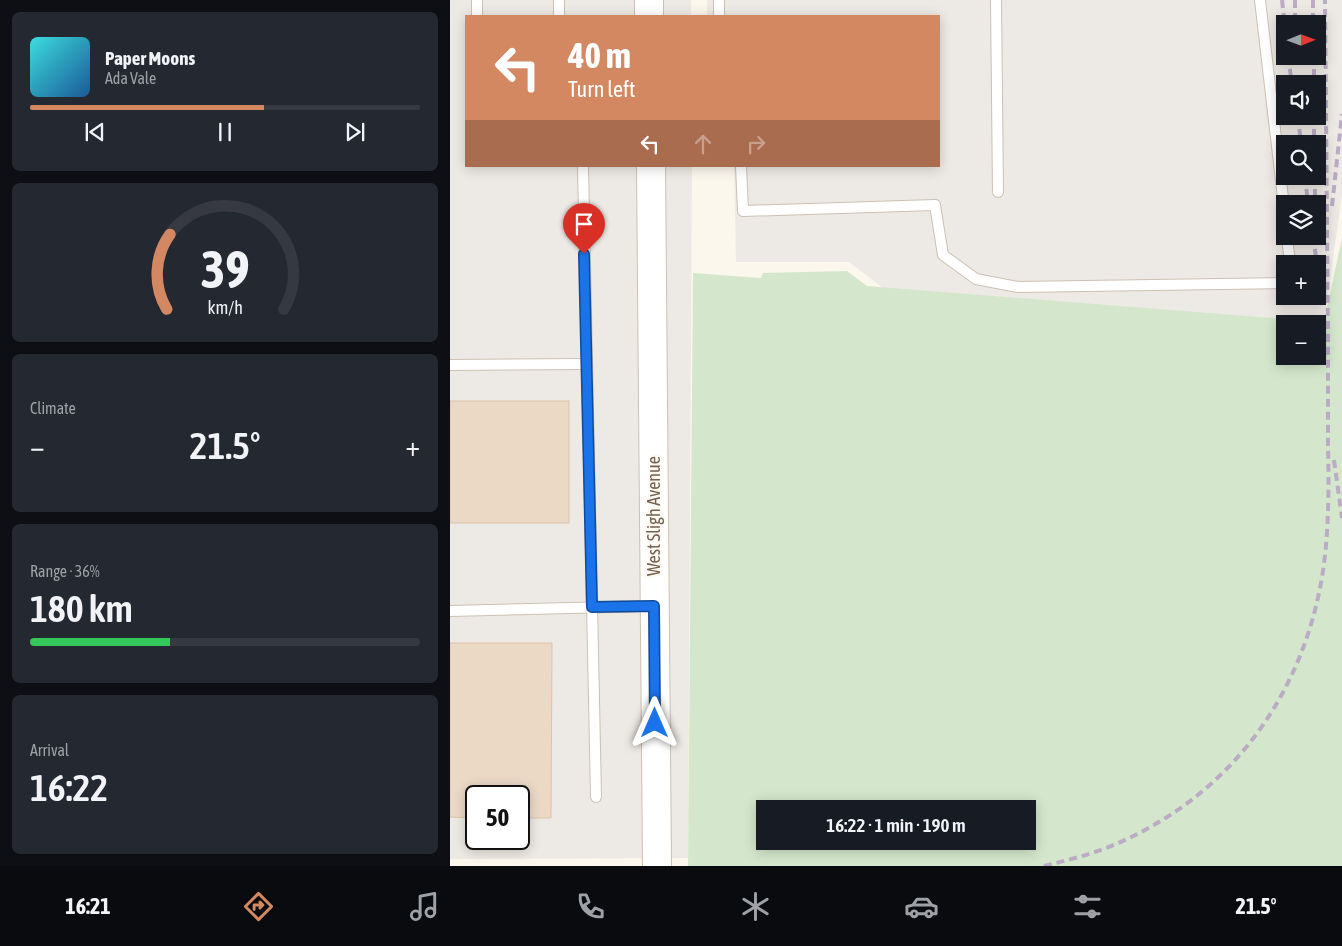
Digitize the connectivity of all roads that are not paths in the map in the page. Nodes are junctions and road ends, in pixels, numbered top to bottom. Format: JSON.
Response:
{"nodes":[{"id":1,"x":477,"y":0,"type":"edge"},
{"id":2,"x":559,"y":0,"type":"edge"},
{"id":3,"x":649,"y":0,"type":"edge"},
{"id":4,"x":719,"y":0,"type":"edge"},
{"id":5,"x":996,"y":0,"type":"edge"},
{"id":6,"x":1260,"y":0,"type":"edge"},
{"id":7,"x":477,"y":15,"type":"edge"},
{"id":8,"x":559,"y":15,"type":"edge"},
{"id":9,"x":649,"y":15,"type":"edge"},
{"id":10,"x":719,"y":15,"type":"edge"},
{"id":11,"x":583,"y":167,"type":"edge"},
{"id":12,"x":651,"y":167,"type":"edge"},
{"id":13,"x":741,"y":167,"type":"edge"},
{"id":14,"x":998,"y":192,"type":"dead end"},
{"id":15,"x":1283,"y":195,"type":"edge"},
{"id":16,"x":1276,"y":283,"type":"edge"},
{"id":17,"x":586,"y":364,"type":"junction"},
{"id":18,"x":450,"y":365,"type":"edge"},
{"id":19,"x":654,"y":606,"type":"junction"},
{"id":20,"x":592,"y":607,"type":"junction"},
{"id":21,"x":450,"y":611,"type":"edge"},
{"id":22,"x":596,"y":797,"type":"dead end"},
{"id":23,"x":657,"y":866,"type":"edge"}],
"edges":[{"from":1,"to":7,"type":"lane"},
{"from":2,"to":8,"type":"lane"},
{"from":3,"to":9,"type":"main road"},
{"from":4,"to":10,"type":"lane"},
{"from":5,"to":14,"type":"lane"},
{"from":6,"to":15,"type":"lane"},
{"from":11,"to":17,"type":"lane"},
{"from":12,"to":19,"type":"main road","name":"West Sligh Avenue"},
{"from":13,"to":16,"type":"lane"},
{"from":17,"to":18,"type":"lane"},
{"from":17,"to":20,"type":"lane"},
{"from":19,"to":20,"type":"lane"},
{"from":19,"to":23,"type":"main road","name":"West Sligh Avenue"},
{"from":20,"to":21,"type":"lane"},
{"from":20,"to":22,"type":"lane"}]}
